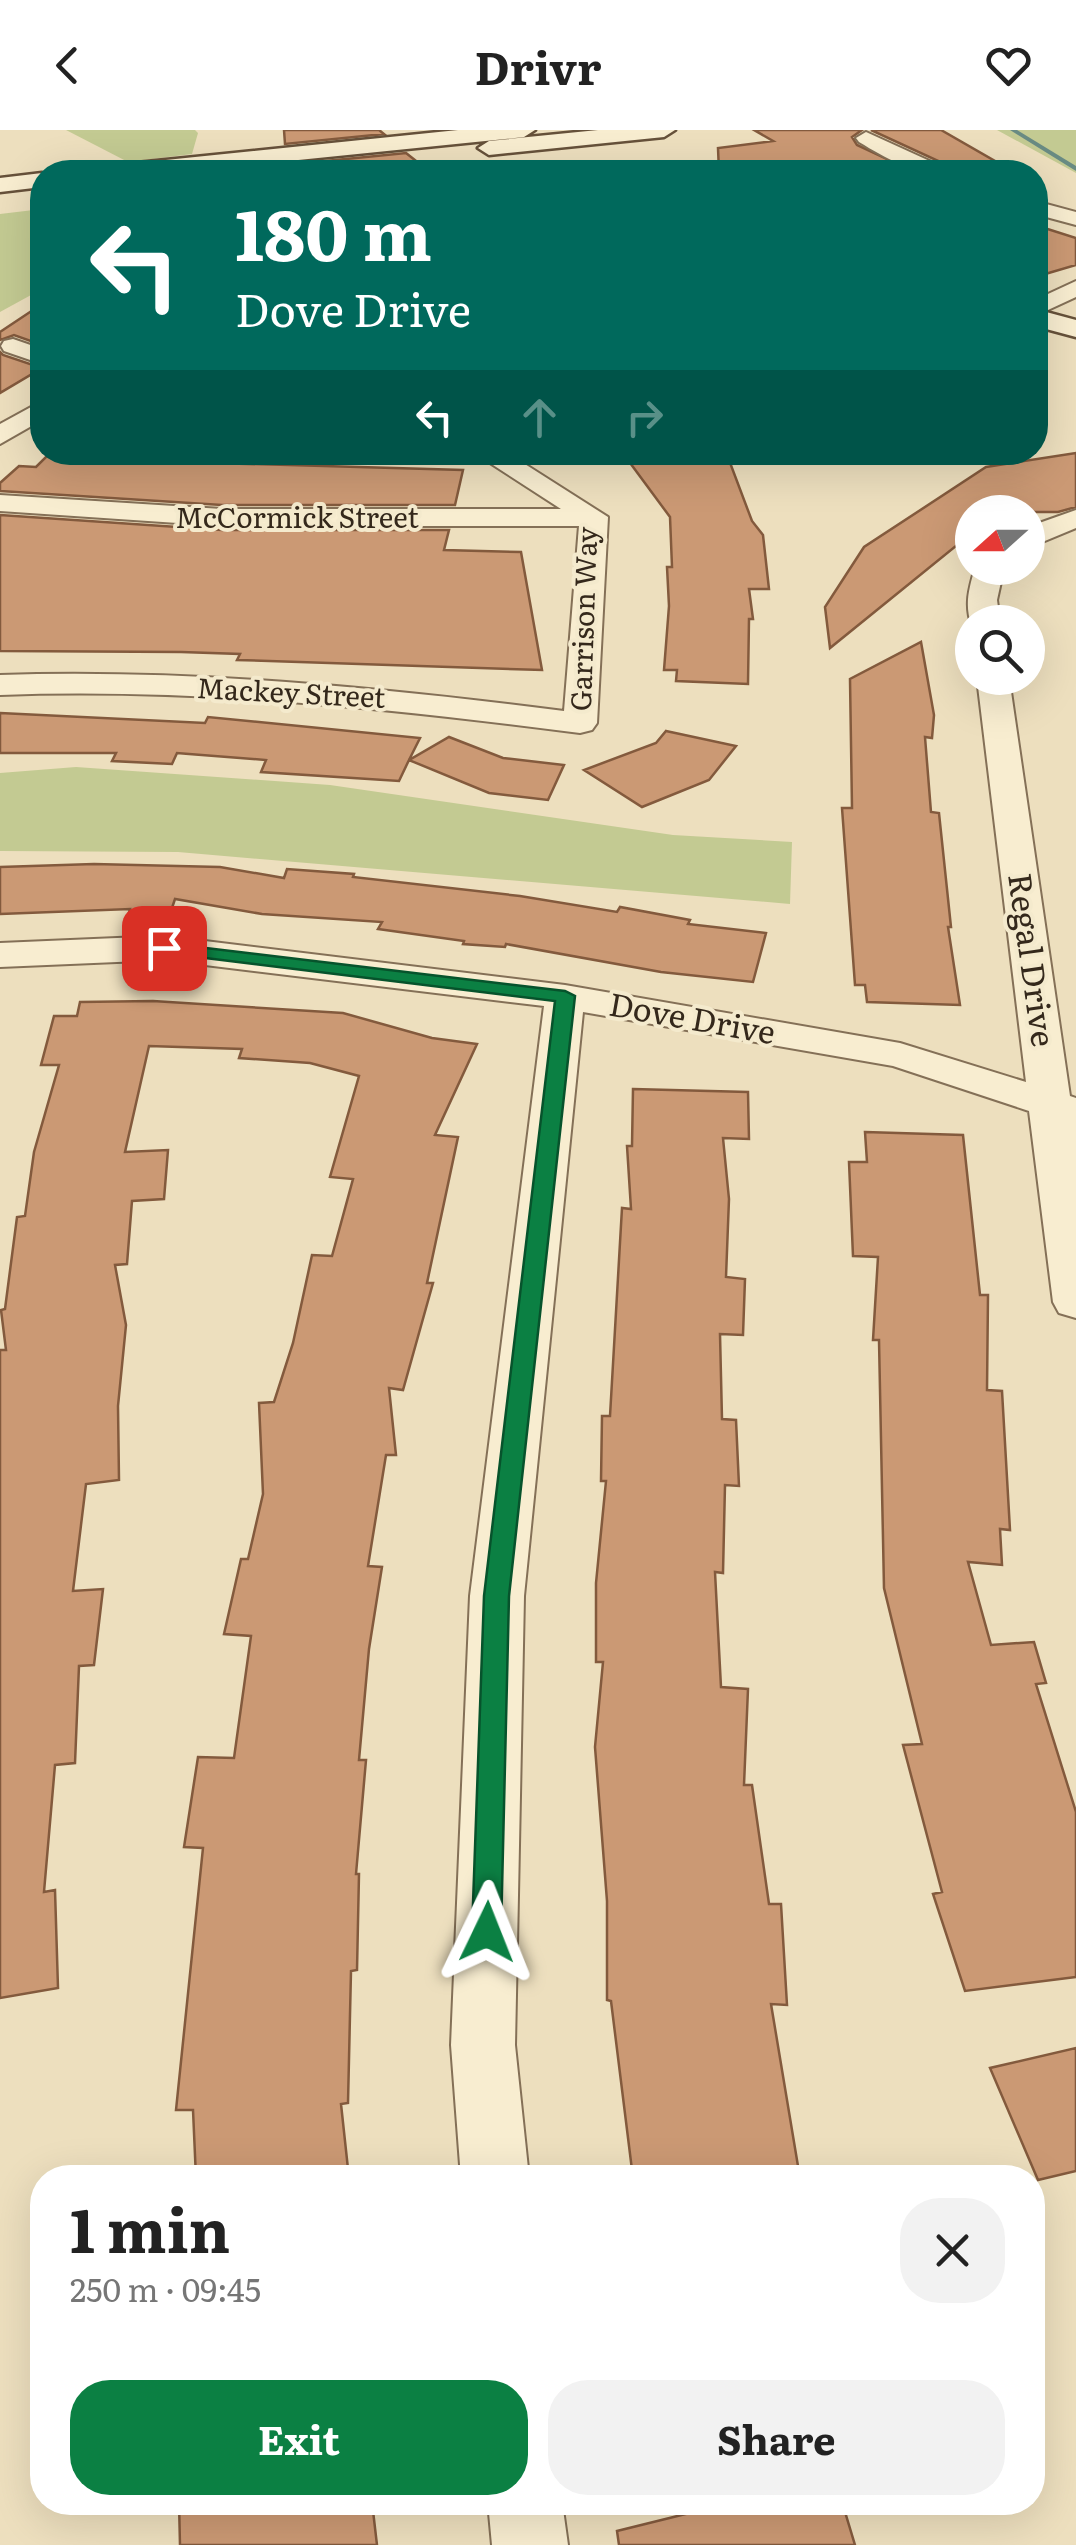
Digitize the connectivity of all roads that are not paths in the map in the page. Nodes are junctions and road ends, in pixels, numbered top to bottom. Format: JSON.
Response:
{"nodes":[{"id":1,"x":524,"y":130,"type":"edge"},
{"id":2,"x":664,"y":130,"type":"edge"},
{"id":3,"x":604,"y":133,"type":"edge"},
{"id":4,"x":866,"y":138,"type":"dead end"},
{"id":5,"x":258,"y":160,"type":"edge"},
{"id":6,"x":364,"y":160,"type":"edge"},
{"id":7,"x":643,"y":160,"type":"edge"},
{"id":8,"x":906,"y":160,"type":"edge"},
{"id":9,"x":30,"y":181,"type":"edge"},
{"id":10,"x":0,"y":185,"type":"edge"},
{"id":11,"x":30,"y":195,"type":"edge"},
{"id":12,"x":0,"y":198,"type":"edge"},
{"id":13,"x":1048,"y":210,"type":"edge"},
{"id":14,"x":1076,"y":219,"type":"edge"},
{"id":15,"x":1076,"y":288,"type":"edge"},
{"id":16,"x":1048,"y":302,"type":"edge"},
{"id":17,"x":1048,"y":321,"type":"edge"},
{"id":18,"x":1076,"y":329,"type":"edge"},
{"id":19,"x":13,"y":346,"type":"dead end"},
{"id":20,"x":30,"y":352,"type":"edge"},
{"id":21,"x":30,"y":417,"type":"edge"},
{"id":22,"x":0,"y":436,"type":"edge"},
{"id":23,"x":508,"y":465,"type":"edge"},
{"id":24,"x":0,"y":503,"type":"edge"},
{"id":25,"x":594,"y":517,"type":"junction"},
{"id":26,"x":1076,"y":519,"type":"edge"},
{"id":27,"x":1045,"y":528,"type":"edge"},
{"id":28,"x":0,"y":685,"type":"edge"},
{"id":29,"x":996,"y":695,"type":"edge"},
{"id":30,"x":580,"y":724,"type":"joint"},
{"id":31,"x":0,"y":955,"type":"edge"},
{"id":32,"x":565,"y":996,"type":"junction"},
{"id":33,"x":1063,"y":1108,"type":"edge"},
{"id":34,"x":1076,"y":1302,"type":"edge"},
{"id":35,"x":493,"y":2165,"type":"edge"},
{"id":36,"x":526,"y":2515,"type":"edge"},
{"id":37,"x":530,"y":2545,"type":"edge"}],
"edges":[{"from":1,"to":5,"type":"main road"},
{"from":2,"to":3,"type":"main road"},
{"from":3,"to":6,"type":"main road"},
{"from":3,"to":7,"type":"main road"},
{"from":4,"to":8,"type":"street"},
{"from":9,"to":10,"type":"main road"},
{"from":11,"to":12,"type":"main road"},
{"from":13,"to":14,"type":"street"},
{"from":15,"to":16,"type":"street"},
{"from":17,"to":18,"type":"main road"},
{"from":19,"to":20,"type":"street"},
{"from":21,"to":22,"type":"street"},
{"from":23,"to":25,"type":"street","name":"Garrison Way"},
{"from":24,"to":25,"type":"street","name":"McCormick Street"},
{"from":25,"to":30,"type":"street","name":"Garrison Way"},
{"from":26,"to":27,"type":"street"},
{"from":28,"to":30,"type":"street","name":"Mackey Street"},
{"from":29,"to":33,"type":"street","name":"Regal Drive"},
{"from":31,"to":32,"type":"street","name":"Dove Drive"},
{"from":32,"to":33,"type":"street","name":"Dove Drive"},
{"from":32,"to":35,"type":"street"},
{"from":33,"to":34,"type":"street","name":"Regal Drive"},
{"from":36,"to":37,"type":"street"}]}
